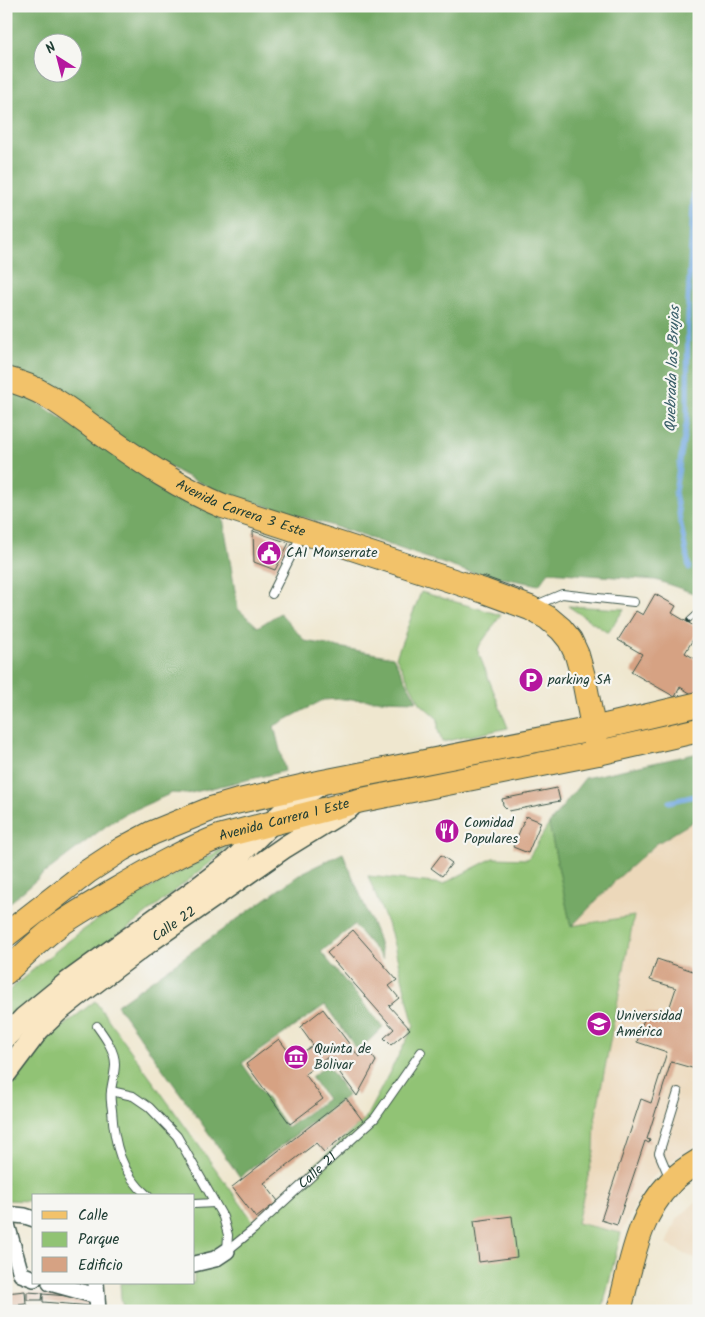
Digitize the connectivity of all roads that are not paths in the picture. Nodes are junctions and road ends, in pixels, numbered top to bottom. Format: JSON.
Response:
{"nodes":[{"id":1,"x":6,"y":379,"type":"edge"},
{"id":2,"x":303,"y":532,"type":"junction"},
{"id":3,"x":272,"y":594,"type":"dead end"},
{"id":4,"x":634,"y":602,"type":"dead end"},
{"id":5,"x":530,"y":608,"type":"junction"},
{"id":6,"x":699,"y":704,"type":"edge"},
{"id":7,"x":593,"y":729,"type":"junction"},
{"id":8,"x":699,"y":730,"type":"edge"},
{"id":9,"x":598,"y":753,"type":"junction"},
{"id":10,"x":323,"y":782,"type":"junction"},
{"id":11,"x":362,"y":800,"type":"junction"},
{"id":12,"x":271,"y":823,"type":"junction"},
{"id":13,"x":6,"y":935,"type":"edge"},
{"id":14,"x":6,"y":972,"type":"edge"},
{"id":15,"x":97,"y":1026,"type":"dead end"},
{"id":16,"x":6,"y":1037,"type":"edge"},
{"id":17,"x":421,"y":1052,"type":"dead end"},
{"id":18,"x":6,"y":1073,"type":"edge"},
{"id":19,"x":111,"y":1091,"type":"junction"},
{"id":20,"x":678,"y":1092,"type":"dead end"},
{"id":21,"x":699,"y":1161,"type":"edge"},
{"id":22,"x":671,"y":1181,"type":"junction"},
{"id":23,"x":146,"y":1194,"type":"edge"},
{"id":24,"x":215,"y":1203,"type":"junction"},
{"id":25,"x":195,"y":1204,"type":"edge"},
{"id":26,"x":6,"y":1214,"type":"edge"},
{"id":27,"x":32,"y":1218,"type":"edge"},
{"id":28,"x":6,"y":1221,"type":"edge"},
{"id":29,"x":227,"y":1251,"type":"junction"},
{"id":30,"x":195,"y":1264,"type":"edge"},
{"id":31,"x":32,"y":1278,"type":"edge"},
{"id":32,"x":53,"y":1284,"type":"edge"},
{"id":33,"x":97,"y":1297,"type":"edge"},
{"id":34,"x":619,"y":1311,"type":"edge"}],
"edges":[{"from":1,"to":2,"type":"main road","name":"Avenida Carrera 3 Este"},
{"from":2,"to":3,"type":"lane"},
{"from":2,"to":5,"type":"main road","name":"Avenida Carrera 3 Este"},
{"from":4,"to":5,"type":"lane"},
{"from":5,"to":7,"type":"main road","name":"Avenida Carrera 3 Este"},
{"from":6,"to":7,"type":"main road","name":"Avenida Carrera 1 Este"},
{"from":7,"to":9,"type":"main road","name":"Avenida Carrera 3 Este"},
{"from":7,"to":10,"type":"main road","name":"Avenida Carrera 1 Este"},
{"from":8,"to":9,"type":"main road","name":"Avenida Carrera 1 Este"},
{"from":9,"to":11,"type":"main road","name":"Avenida Carrera 1 Este"},
{"from":10,"to":12,"type":"street","name":"Calle 22"},
{"from":10,"to":13,"type":"main road","name":"Avenida Carrera 1 Este"},
{"from":11,"to":12,"type":"main road","name":"Avenida Carrera 1 Este"},
{"from":11,"to":18,"type":"street","name":"Calle 22"},
{"from":12,"to":14,"type":"main road","name":"Avenida Carrera 1 Este"},
{"from":12,"to":16,"type":"street","name":"Calle 22"},
{"from":15,"to":19,"type":"lane"},
{"from":17,"to":29,"type":"lane","name":"Calle 21"},
{"from":19,"to":23,"type":"lane"},
{"from":19,"to":24,"type":"lane"},
{"from":20,"to":22,"type":"lane"},
{"from":21,"to":22,"type":"main road"},
{"from":22,"to":34,"type":"main road"},
{"from":24,"to":25,"type":"lane"},
{"from":24,"to":29,"type":"lane"},
{"from":26,"to":27,"type":"street"},
{"from":28,"to":31,"type":"street"},
{"from":29,"to":30,"type":"street","name":"Calle 21"},
{"from":32,"to":33,"type":"street"}]}
